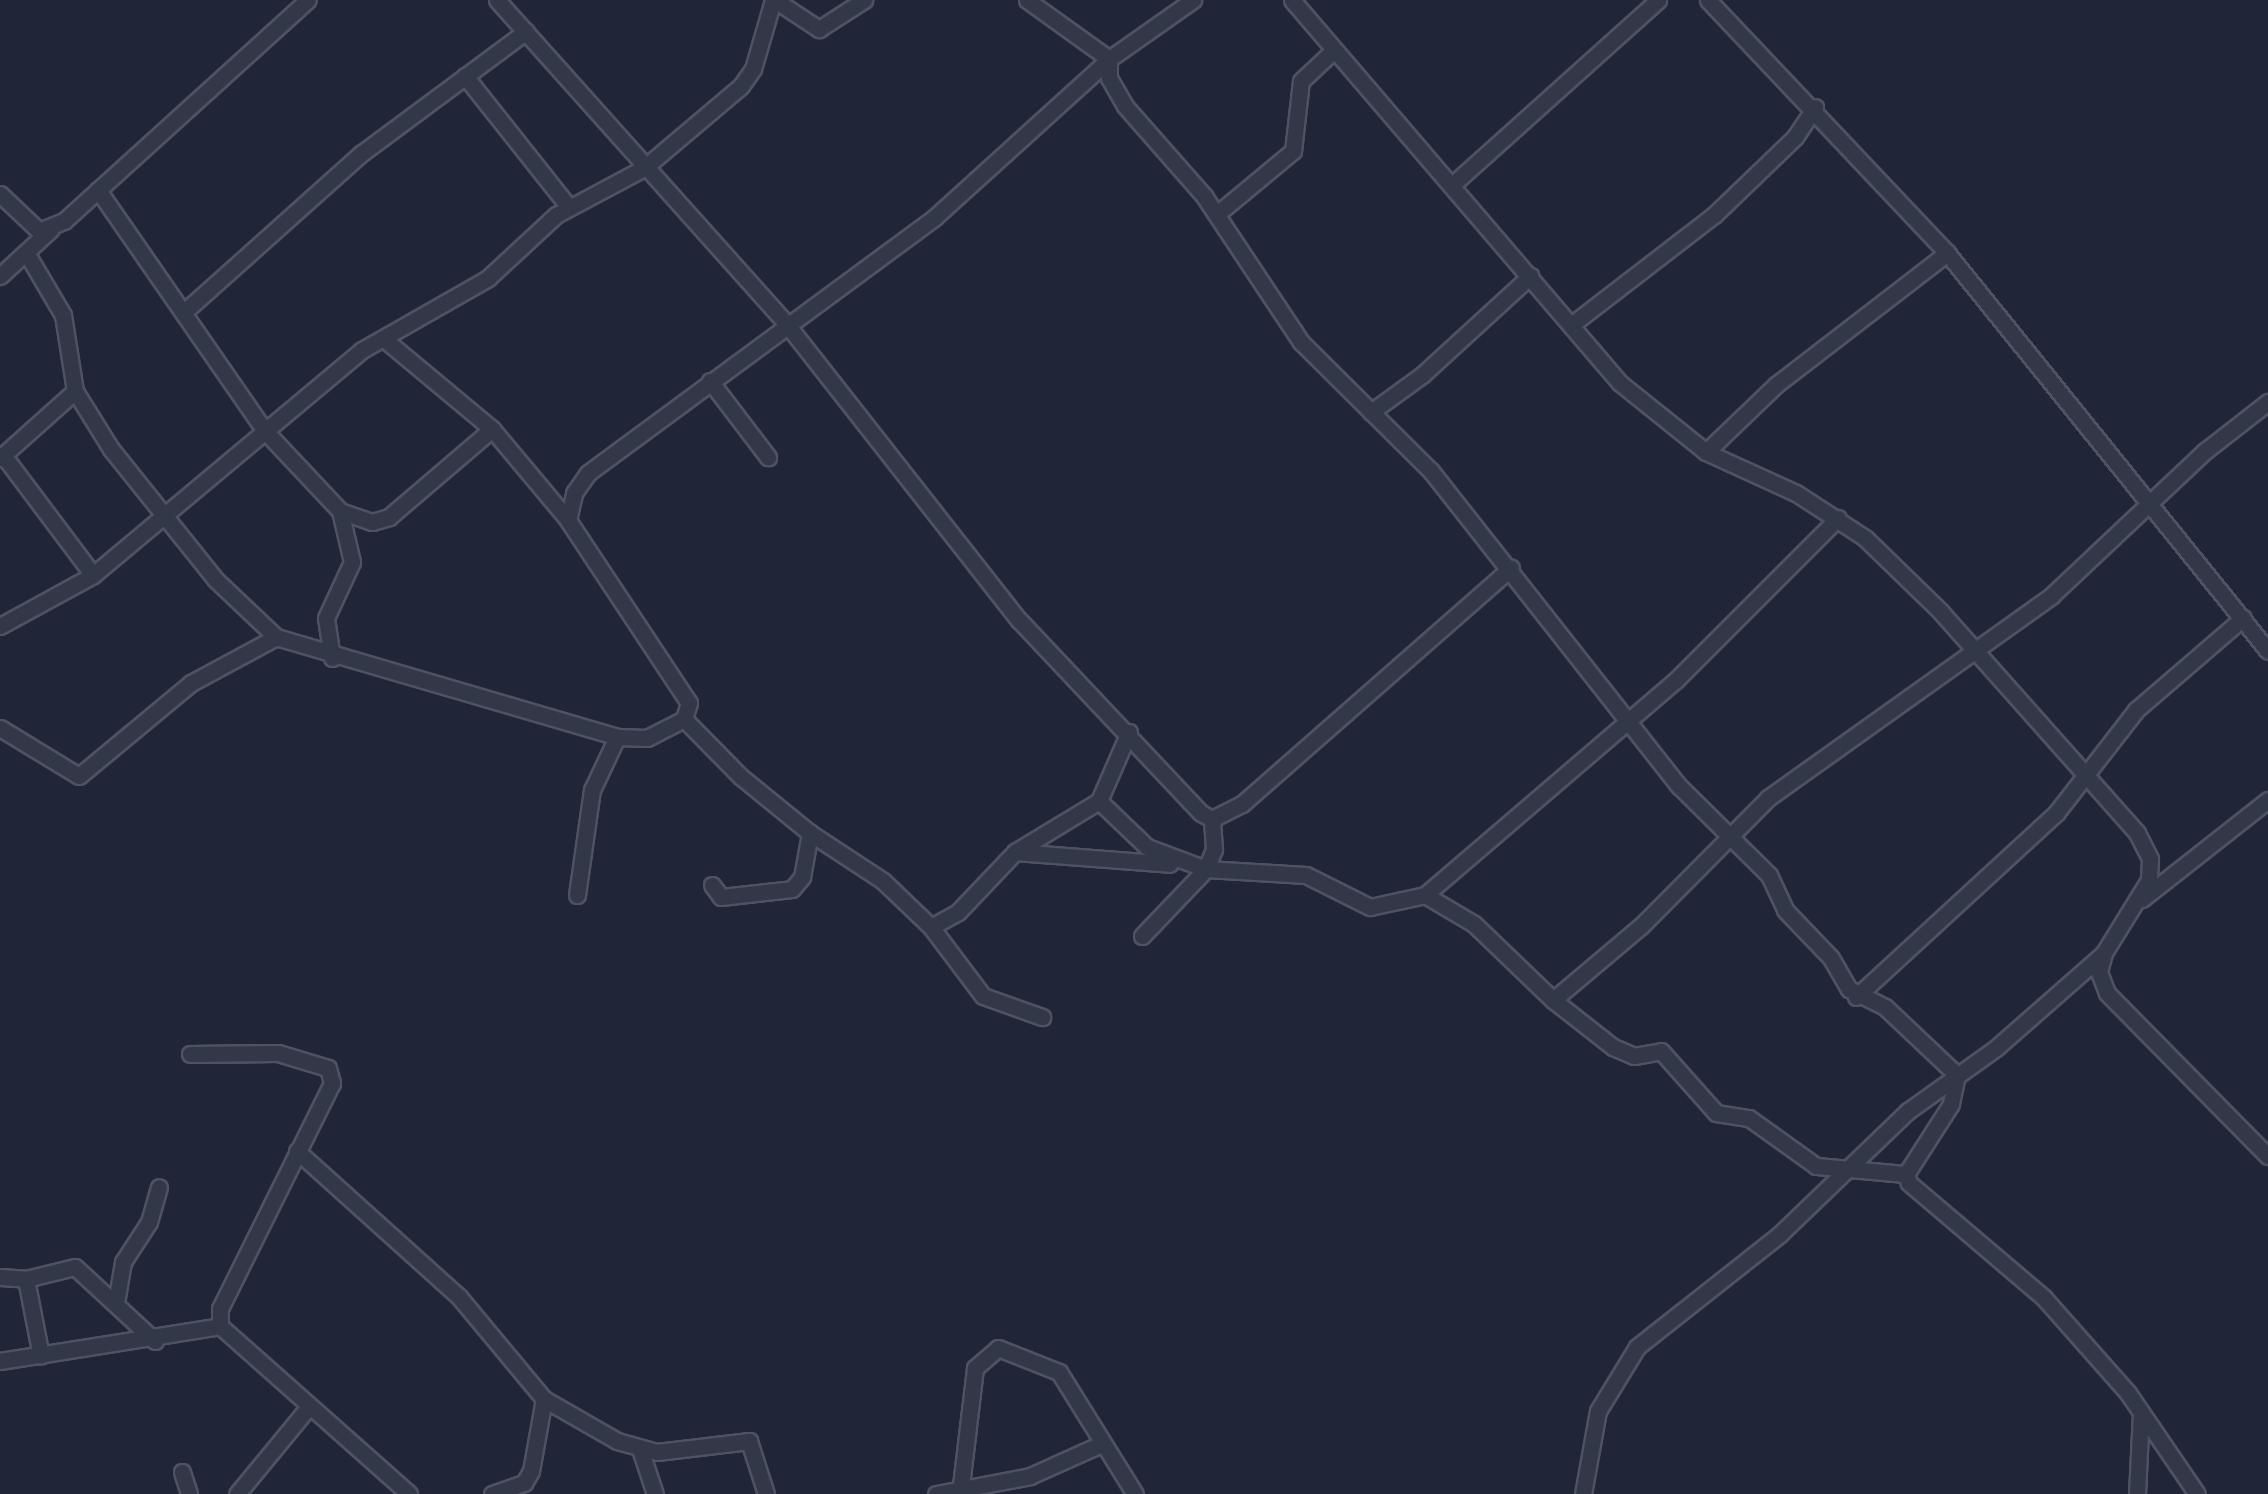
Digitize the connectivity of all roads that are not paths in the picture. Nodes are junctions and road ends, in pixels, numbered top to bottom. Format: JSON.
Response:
{"nodes":[{"id":1,"x":308,"y":0,"type":"edge"},
{"id":2,"x":497,"y":0,"type":"edge"},
{"id":3,"x":774,"y":0,"type":"edge"},
{"id":4,"x":864,"y":0,"type":"edge"},
{"id":5,"x":1028,"y":0,"type":"edge"},
{"id":6,"x":1192,"y":0,"type":"edge"},
{"id":7,"x":1292,"y":0,"type":"edge"},
{"id":8,"x":1658,"y":0,"type":"edge"},
{"id":9,"x":1708,"y":0,"type":"edge"},
{"id":10,"x":526,"y":32,"type":"junction"},
{"id":11,"x":1334,"y":50,"type":"junction"},
{"id":12,"x":1109,"y":59,"type":"junction"},
{"id":13,"x":465,"y":76,"type":"junction"},
{"id":14,"x":1816,"y":107,"type":"junction"},
{"id":15,"x":644,"y":168,"type":"junction"},
{"id":16,"x":1452,"y":184,"type":"junction"},
{"id":17,"x":98,"y":190,"type":"junction"},
{"id":18,"x":0,"y":194,"type":"edge"},
{"id":19,"x":569,"y":207,"type":"junction"},
{"id":20,"x":1216,"y":214,"type":"junction"},
{"id":21,"x":51,"y":228,"type":"junction"},
{"id":22,"x":1948,"y":253,"type":"junction"},
{"id":23,"x":27,"y":254,"type":"junction"},
{"id":24,"x":3,"y":270,"type":"edge"},
{"id":25,"x":1530,"y":276,"type":"junction"},
{"id":26,"x":184,"y":312,"type":"junction"},
{"id":27,"x":785,"y":322,"type":"junction"},
{"id":28,"x":1571,"y":325,"type":"junction"},
{"id":29,"x":384,"y":338,"type":"junction"},
{"id":30,"x":710,"y":381,"type":"junction"},
{"id":31,"x":75,"y":390,"type":"junction"},
{"id":32,"x":2268,"y":402,"type":"edge"},
{"id":33,"x":1371,"y":412,"type":"junction"},
{"id":34,"x":492,"y":429,"type":"junction"},
{"id":35,"x":266,"y":431,"type":"junction"},
{"id":36,"x":1706,"y":452,"type":"junction"},
{"id":37,"x":1,"y":457,"type":"edge"},
{"id":38,"x":768,"y":457,"type":"dead end"},
{"id":39,"x":2152,"y":500,"type":"junction"},
{"id":40,"x":340,"y":511,"type":"junction"},
{"id":41,"x":166,"y":517,"type":"junction"},
{"id":42,"x":1838,"y":518,"type":"junction"},
{"id":43,"x":568,"y":520,"type":"junction"},
{"id":44,"x":1511,"y":568,"type":"junction"},
{"id":45,"x":93,"y":576,"type":"junction"},
{"id":46,"x":2242,"y":618,"type":"junction"},
{"id":47,"x":0,"y":626,"type":"edge"},
{"id":48,"x":276,"y":637,"type":"junction"},
{"id":49,"x":2268,"y":650,"type":"edge"},
{"id":50,"x":1976,"y":654,"type":"junction"},
{"id":51,"x":332,"y":658,"type":"junction"},
{"id":52,"x":684,"y":719,"type":"junction"},
{"id":53,"x":1630,"y":720,"type":"junction"},
{"id":54,"x":0,"y":728,"type":"edge"},
{"id":55,"x":1129,"y":732,"type":"junction"},
{"id":56,"x":617,"y":736,"type":"junction"},
{"id":57,"x":2085,"y":778,"type":"junction"},
{"id":58,"x":1099,"y":800,"type":"junction"},
{"id":59,"x":2268,"y":800,"type":"edge"},
{"id":60,"x":1212,"y":818,"type":"junction"},
{"id":61,"x":810,"y":833,"type":"junction"},
{"id":62,"x":1734,"y":837,"type":"junction"},
{"id":63,"x":1015,"y":852,"type":"junction"},
{"id":64,"x":1171,"y":862,"type":"junction"},
{"id":65,"x":1206,"y":869,"type":"junction"},
{"id":66,"x":712,"y":885,"type":"dead end"},
{"id":67,"x":577,"y":895,"type":"dead end"},
{"id":68,"x":1425,"y":895,"type":"junction"},
{"id":69,"x":1184,"y":898,"type":"junction"},
{"id":70,"x":2142,"y":899,"type":"junction"},
{"id":71,"x":931,"y":927,"type":"junction"},
{"id":72,"x":1142,"y":936,"type":"dead end"},
{"id":73,"x":2104,"y":953,"type":"junction"},
{"id":74,"x":1856,"y":997,"type":"junction"},
{"id":75,"x":1553,"y":1000,"type":"junction"},
{"id":76,"x":1042,"y":1017,"type":"dead end"},
{"id":77,"x":190,"y":1054,"type":"dead end"},
{"id":78,"x":1957,"y":1075,"type":"junction"},
{"id":79,"x":297,"y":1151,"type":"junction"},
{"id":80,"x":2268,"y":1156,"type":"edge"},
{"id":81,"x":1861,"y":1157,"type":"junction"},
{"id":82,"x":1845,"y":1173,"type":"junction"},
{"id":83,"x":1882,"y":1174,"type":"junction"},
{"id":84,"x":1906,"y":1174,"type":"junction"},
{"id":85,"x":160,"y":1187,"type":"dead end"},
{"id":86,"x":0,"y":1277,"type":"edge"},
{"id":87,"x":26,"y":1279,"type":"junction"},
{"id":88,"x":116,"y":1303,"type":"junction"},
{"id":89,"x":220,"y":1326,"type":"junction"},
{"id":90,"x":154,"y":1341,"type":"junction"},
{"id":91,"x":41,"y":1356,"type":"junction"},
{"id":92,"x":0,"y":1361,"type":"edge"},
{"id":93,"x":544,"y":1399,"type":"junction"},
{"id":94,"x":308,"y":1408,"type":"junction"},
{"id":95,"x":2141,"y":1412,"type":"junction"},
{"id":96,"x":1100,"y":1444,"type":"junction"},
{"id":97,"x":640,"y":1449,"type":"junction"},
{"id":98,"x":182,"y":1472,"type":"dead end"},
{"id":99,"x":959,"y":1490,"type":"edge"},
{"id":100,"x":514,"y":1492,"type":"edge"},
{"id":101,"x":189,"y":1494,"type":"edge"},
{"id":102,"x":237,"y":1494,"type":"edge"},
{"id":103,"x":409,"y":1494,"type":"edge"},
{"id":104,"x":492,"y":1494,"type":"edge"},
{"id":105,"x":655,"y":1494,"type":"edge"},
{"id":106,"x":766,"y":1494,"type":"edge"},
{"id":107,"x":936,"y":1494,"type":"edge"},
{"id":108,"x":1134,"y":1494,"type":"edge"},
{"id":109,"x":1583,"y":1494,"type":"edge"},
{"id":110,"x":2137,"y":1494,"type":"edge"},
{"id":111,"x":2196,"y":1494,"type":"edge"}],
"edges":[{"from":1,"to":17,"type":"street"},
{"from":2,"to":10,"type":"street"},
{"from":3,"to":4,"type":"street"},
{"from":3,"to":15,"type":"street"},
{"from":5,"to":12,"type":"street"},
{"from":6,"to":12,"type":"street"},
{"from":7,"to":11,"type":"street"},
{"from":8,"to":16,"type":"street"},
{"from":9,"to":14,"type":"street"},
{"from":10,"to":13,"type":"street"},
{"from":10,"to":15,"type":"street"},
{"from":11,"to":16,"type":"street"},
{"from":11,"to":20,"type":"street"},
{"from":12,"to":20,"type":"street"},
{"from":12,"to":27,"type":"street"},
{"from":13,"to":19,"type":"street"},
{"from":13,"to":26,"type":"street"},
{"from":14,"to":22,"type":"street"},
{"from":14,"to":28,"type":"street"},
{"from":15,"to":19,"type":"street"},
{"from":15,"to":27,"type":"street"},
{"from":16,"to":25,"type":"street"},
{"from":17,"to":21,"type":"street"},
{"from":17,"to":26,"type":"street"},
{"from":18,"to":21,"type":"street"},
{"from":19,"to":29,"type":"street"},
{"from":20,"to":33,"type":"street"},
{"from":21,"to":23,"type":"street"},
{"from":22,"to":36,"type":"street"},
{"from":22,"to":39,"type":"street"},
{"from":23,"to":24,"type":"street"},
{"from":23,"to":31,"type":"street"},
{"from":25,"to":28,"type":"street"},
{"from":25,"to":33,"type":"street"},
{"from":26,"to":35,"type":"street"},
{"from":27,"to":30,"type":"street"},
{"from":27,"to":55,"type":"street"},
{"from":28,"to":36,"type":"street"},
{"from":29,"to":34,"type":"street"},
{"from":29,"to":35,"type":"street"},
{"from":30,"to":38,"type":"street"},
{"from":30,"to":43,"type":"street"},
{"from":31,"to":37,"type":"street"},
{"from":31,"to":41,"type":"street"},
{"from":32,"to":39,"type":"street"},
{"from":33,"to":44,"type":"street"},
{"from":34,"to":40,"type":"street"},
{"from":34,"to":43,"type":"street"},
{"from":35,"to":40,"type":"street"},
{"from":35,"to":41,"type":"street"},
{"from":36,"to":42,"type":"street"},
{"from":37,"to":45,"type":"street"},
{"from":39,"to":46,"type":"street"},
{"from":39,"to":50,"type":"street"},
{"from":40,"to":51,"type":"street"},
{"from":41,"to":45,"type":"street"},
{"from":41,"to":48,"type":"street"},
{"from":42,"to":50,"type":"street"},
{"from":42,"to":53,"type":"street"},
{"from":43,"to":52,"type":"street"},
{"from":44,"to":53,"type":"street"},
{"from":44,"to":60,"type":"street"},
{"from":45,"to":47,"type":"street"},
{"from":46,"to":49,"type":"street"},
{"from":46,"to":57,"type":"street"},
{"from":48,"to":51,"type":"street"},
{"from":48,"to":54,"type":"street"},
{"from":50,"to":57,"type":"street"},
{"from":50,"to":62,"type":"street"},
{"from":51,"to":56,"type":"street"},
{"from":52,"to":56,"type":"street"},
{"from":52,"to":61,"type":"street"},
{"from":53,"to":62,"type":"street"},
{"from":53,"to":68,"type":"street"},
{"from":55,"to":58,"type":"street"},
{"from":55,"to":60,"type":"street"},
{"from":56,"to":67,"type":"street"},
{"from":57,"to":70,"type":"street"},
{"from":57,"to":74,"type":"street"},
{"from":58,"to":63,"type":"street"},
{"from":58,"to":64,"type":"street"},
{"from":59,"to":70,"type":"street"},
{"from":60,"to":65,"type":"street"},
{"from":61,"to":66,"type":"street"},
{"from":61,"to":71,"type":"street"},
{"from":62,"to":74,"type":"street"},
{"from":62,"to":75,"type":"street"},
{"from":63,"to":64,"type":"street"},
{"from":63,"to":71,"type":"street"},
{"from":64,"to":65,"type":"street"},
{"from":64,"to":69,"type":"street"},
{"from":65,"to":68,"type":"street"},
{"from":65,"to":69,"type":"street"},
{"from":68,"to":75,"type":"street"},
{"from":69,"to":72,"type":"street"},
{"from":70,"to":73,"type":"street"},
{"from":71,"to":76,"type":"street"},
{"from":73,"to":78,"type":"street"},
{"from":73,"to":80,"type":"street"},
{"from":74,"to":78,"type":"street"},
{"from":75,"to":82,"type":"street"},
{"from":77,"to":79,"type":"street"},
{"from":78,"to":81,"type":"street"},
{"from":78,"to":84,"type":"street"},
{"from":79,"to":89,"type":"street"},
{"from":79,"to":93,"type":"street"},
{"from":81,"to":82,"type":"street"},
{"from":81,"to":83,"type":"street"},
{"from":82,"to":83,"type":"street"},
{"from":82,"to":109,"type":"street"},
{"from":83,"to":84,"type":"street"},
{"from":84,"to":95,"type":"street"},
{"from":85,"to":88,"type":"street"},
{"from":86,"to":87,"type":"street"},
{"from":87,"to":88,"type":"street"},
{"from":87,"to":91,"type":"street"},
{"from":88,"to":90,"type":"street"},
{"from":89,"to":90,"type":"street"},
{"from":89,"to":94,"type":"street"},
{"from":90,"to":91,"type":"street"},
{"from":91,"to":92,"type":"street"},
{"from":93,"to":97,"type":"street"},
{"from":93,"to":100,"type":"street"},
{"from":94,"to":102,"type":"street"},
{"from":94,"to":103,"type":"street"},
{"from":95,"to":110,"type":"street"},
{"from":95,"to":111,"type":"street"},
{"from":96,"to":99,"type":"street"},
{"from":96,"to":99,"type":"street"},
{"from":96,"to":108,"type":"street"},
{"from":97,"to":105,"type":"street"},
{"from":97,"to":106,"type":"street"},
{"from":98,"to":101,"type":"street"},
{"from":99,"to":107,"type":"street"},
{"from":100,"to":104,"type":"street"}]}
